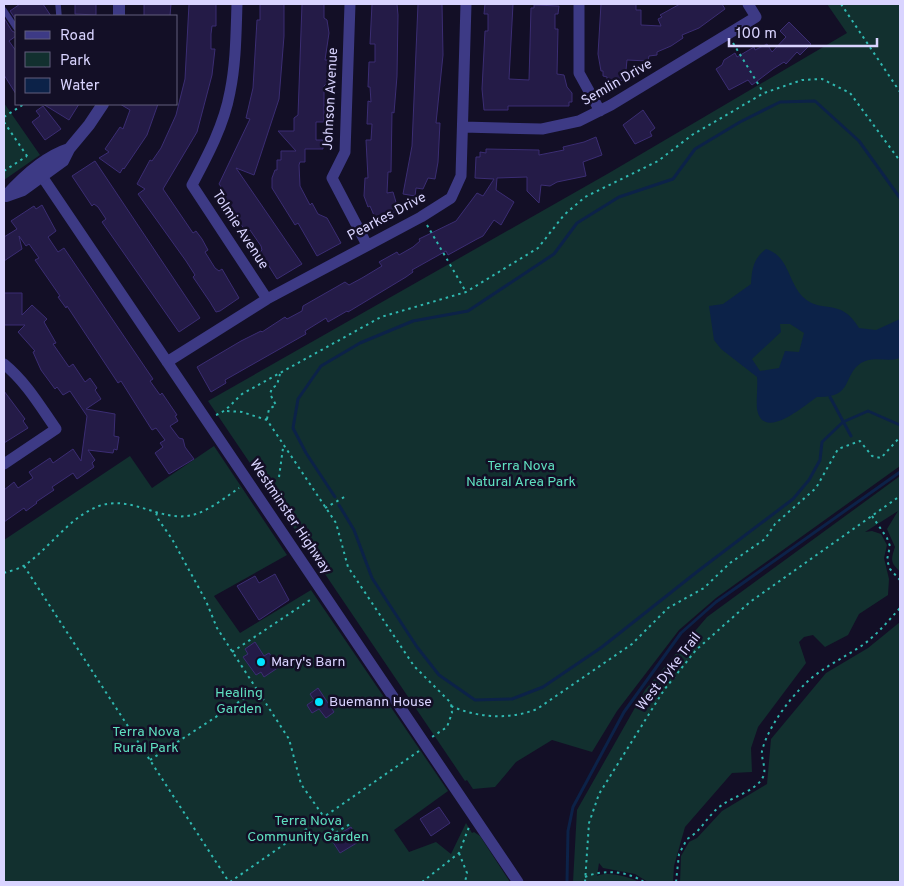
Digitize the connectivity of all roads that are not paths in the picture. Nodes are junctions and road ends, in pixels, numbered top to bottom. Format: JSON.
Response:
{"nodes":[{"id":1,"x":237,"y":4,"type":"edge"},
{"id":2,"x":350,"y":4,"type":"edge"},
{"id":3,"x":466,"y":4,"type":"edge"},
{"id":4,"x":579,"y":4,"type":"edge"},
{"id":5,"x":748,"y":4,"type":"edge"},
{"id":6,"x":4,"y":10,"type":"edge"},
{"id":7,"x":15,"y":26,"type":"edge"},
{"id":8,"x":102,"y":105,"type":"edge"},
{"id":9,"x":600,"y":111,"type":"junction"},
{"id":10,"x":463,"y":127,"type":"junction"},
{"id":11,"x":37,"y":169,"type":"junction"},
{"id":12,"x":5,"y":196,"type":"edge"},
{"id":13,"x":367,"y":245,"type":"junction"},
{"id":14,"x":267,"y":300,"type":"junction"},
{"id":15,"x":167,"y":362,"type":"junction"},
{"id":16,"x":4,"y":364,"type":"edge"},
{"id":17,"x":4,"y":464,"type":"edge"},
{"id":18,"x":518,"y":882,"type":"edge"}],
"edges":[{"from":1,"to":14,"type":"street","name":"Tolmie Avenue"},
{"from":2,"to":13,"type":"street","name":"Johnson Avenue"},
{"from":3,"to":10,"type":"street","name":"Pearkes Drive"},
{"from":4,"to":9,"type":"street"},
{"from":5,"to":9,"type":"street","name":"Semlin Drive"},
{"from":6,"to":7,"type":"lane"},
{"from":8,"to":11,"type":"street"},
{"from":9,"to":10,"type":"street","name":"Semlin Drive"},
{"from":10,"to":13,"type":"street","name":"Pearkes Drive"},
{"from":11,"to":12,"type":"street"},
{"from":11,"to":15,"type":"street","name":"Westminster Highway"},
{"from":13,"to":14,"type":"street","name":"Pearkes Drive"},
{"from":14,"to":15,"type":"street","name":"Pearkes Drive"},
{"from":15,"to":18,"type":"street","name":"Westminster Highway"},
{"from":16,"to":17,"type":"street"}]}
